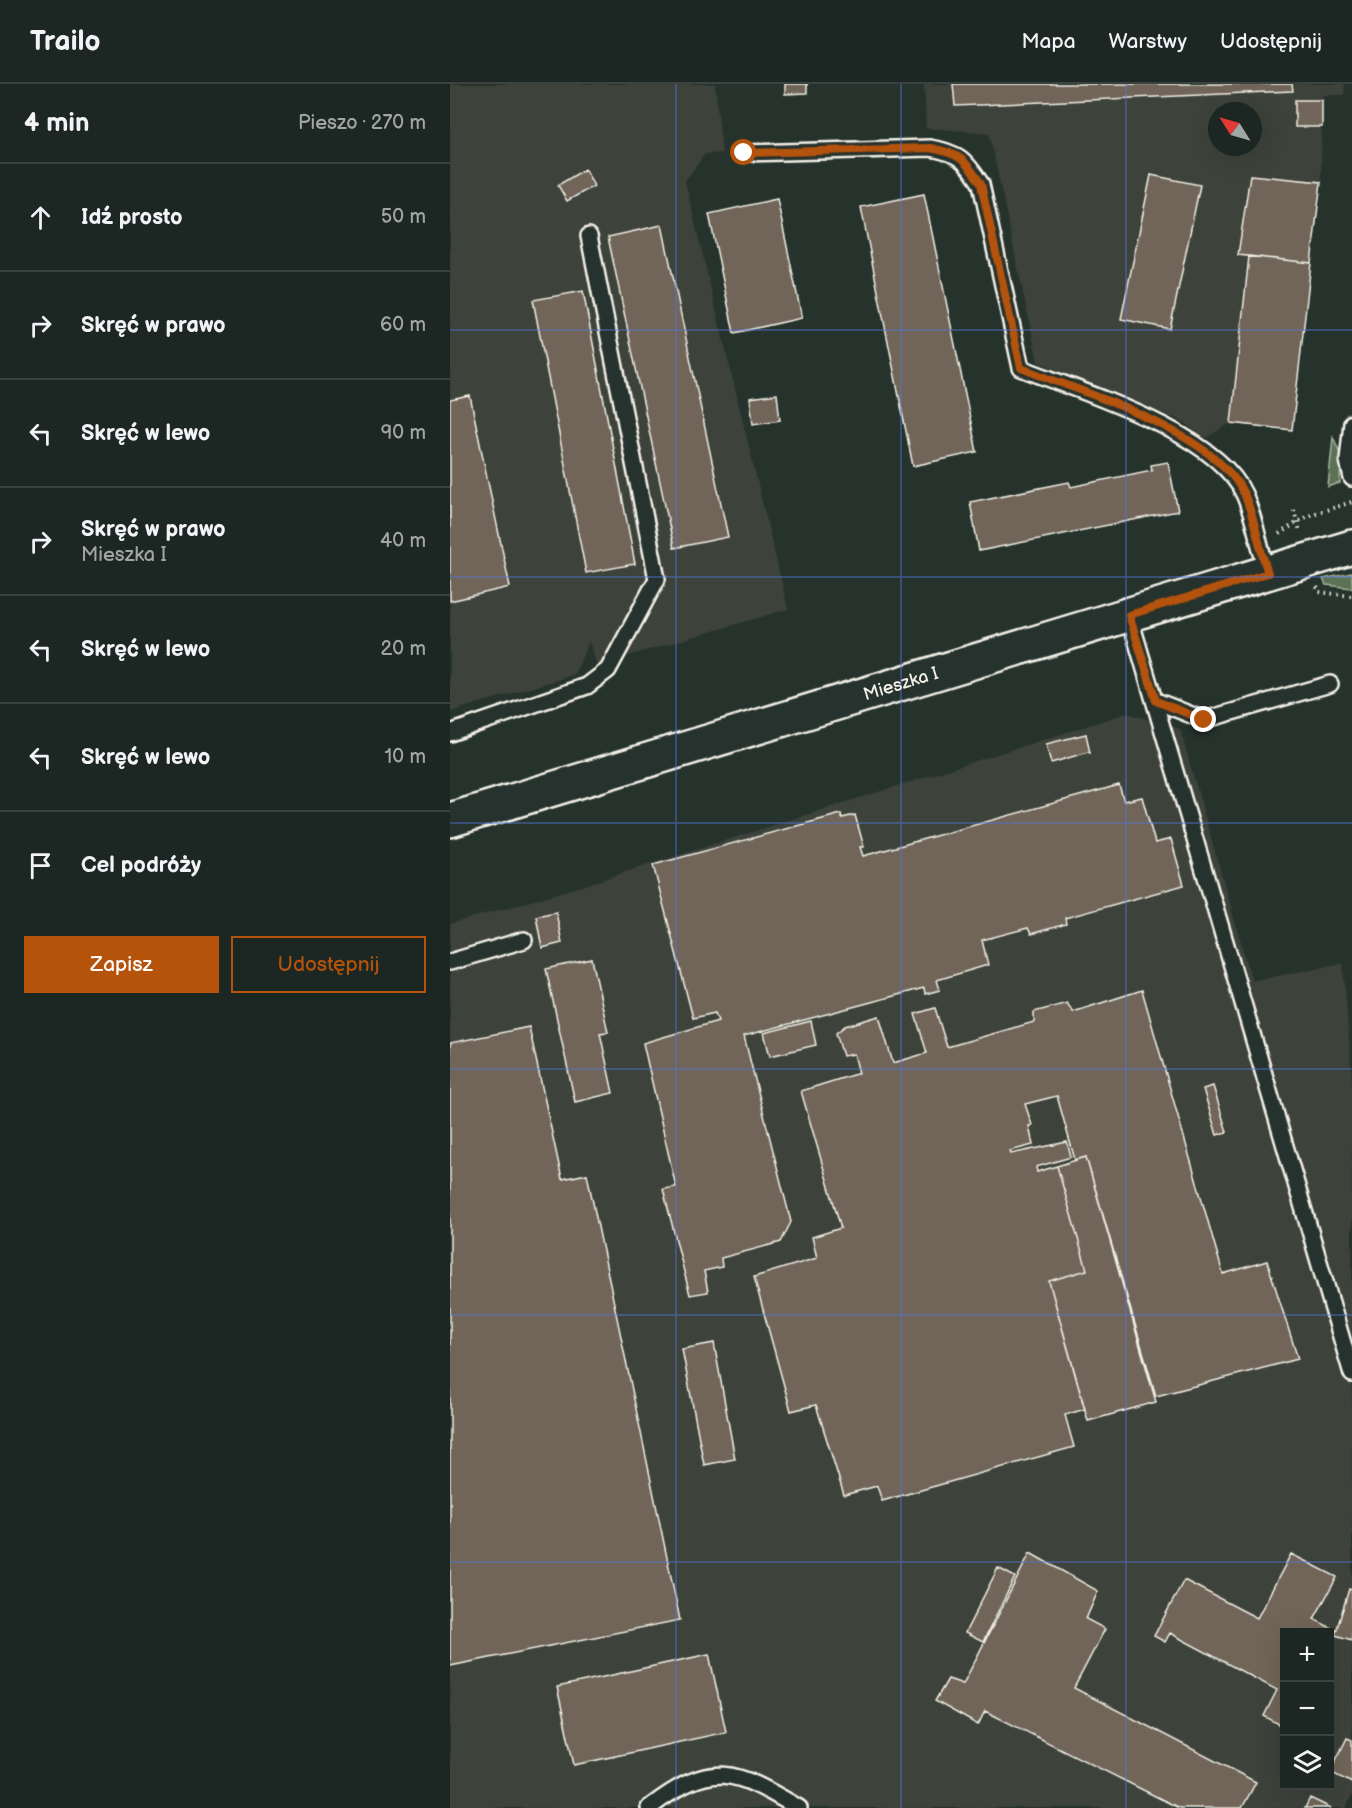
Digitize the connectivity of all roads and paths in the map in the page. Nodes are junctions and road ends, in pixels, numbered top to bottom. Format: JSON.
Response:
{"nodes":[{"id":1,"x":744,"y":153,"type":"dead end"},
{"id":2,"x":590,"y":236,"type":"dead end"},
{"id":3,"x":1352,"y":423,"type":"edge"},
{"id":4,"x":1352,"y":478,"type":"edge"},
{"id":5,"x":1352,"y":502,"type":"edge"},
{"id":6,"x":1256,"y":539,"type":"junction"},
{"id":7,"x":1352,"y":548,"type":"edge"},
{"id":8,"x":1268,"y":573,"type":"junction"},
{"id":9,"x":1129,"y":615,"type":"junction"},
{"id":10,"x":1330,"y":684,"type":"dead end"},
{"id":11,"x":1156,"y":701,"type":"junction"},
{"id":12,"x":450,"y":733,"type":"edge"},
{"id":13,"x":450,"y":820,"type":"edge"},
{"id":14,"x":524,"y":940,"type":"dead end"},
{"id":15,"x":450,"y":962,"type":"edge"},
{"id":16,"x":1352,"y":1374,"type":"edge"},
{"id":17,"x":649,"y":1808,"type":"edge"},
{"id":18,"x":799,"y":1808,"type":"edge"}],
"edges":[{"from":1,"to":6,"type":"lane"},
{"from":2,"to":12,"type":"lane"},
{"from":3,"to":4,"type":"lane"},
{"from":5,"to":6,"type":"path"},
{"from":6,"to":8,"type":"lane"},
{"from":7,"to":8,"type":"street","name":"Mieszka I"},
{"from":8,"to":9,"type":"street","name":"Mieszka I"},
{"from":9,"to":11,"type":"lane"},
{"from":9,"to":13,"type":"street","name":"Mieszka I"},
{"from":10,"to":11,"type":"lane"},
{"from":11,"to":16,"type":"lane"},
{"from":14,"to":15,"type":"lane"},
{"from":17,"to":18,"type":"lane"}]}
